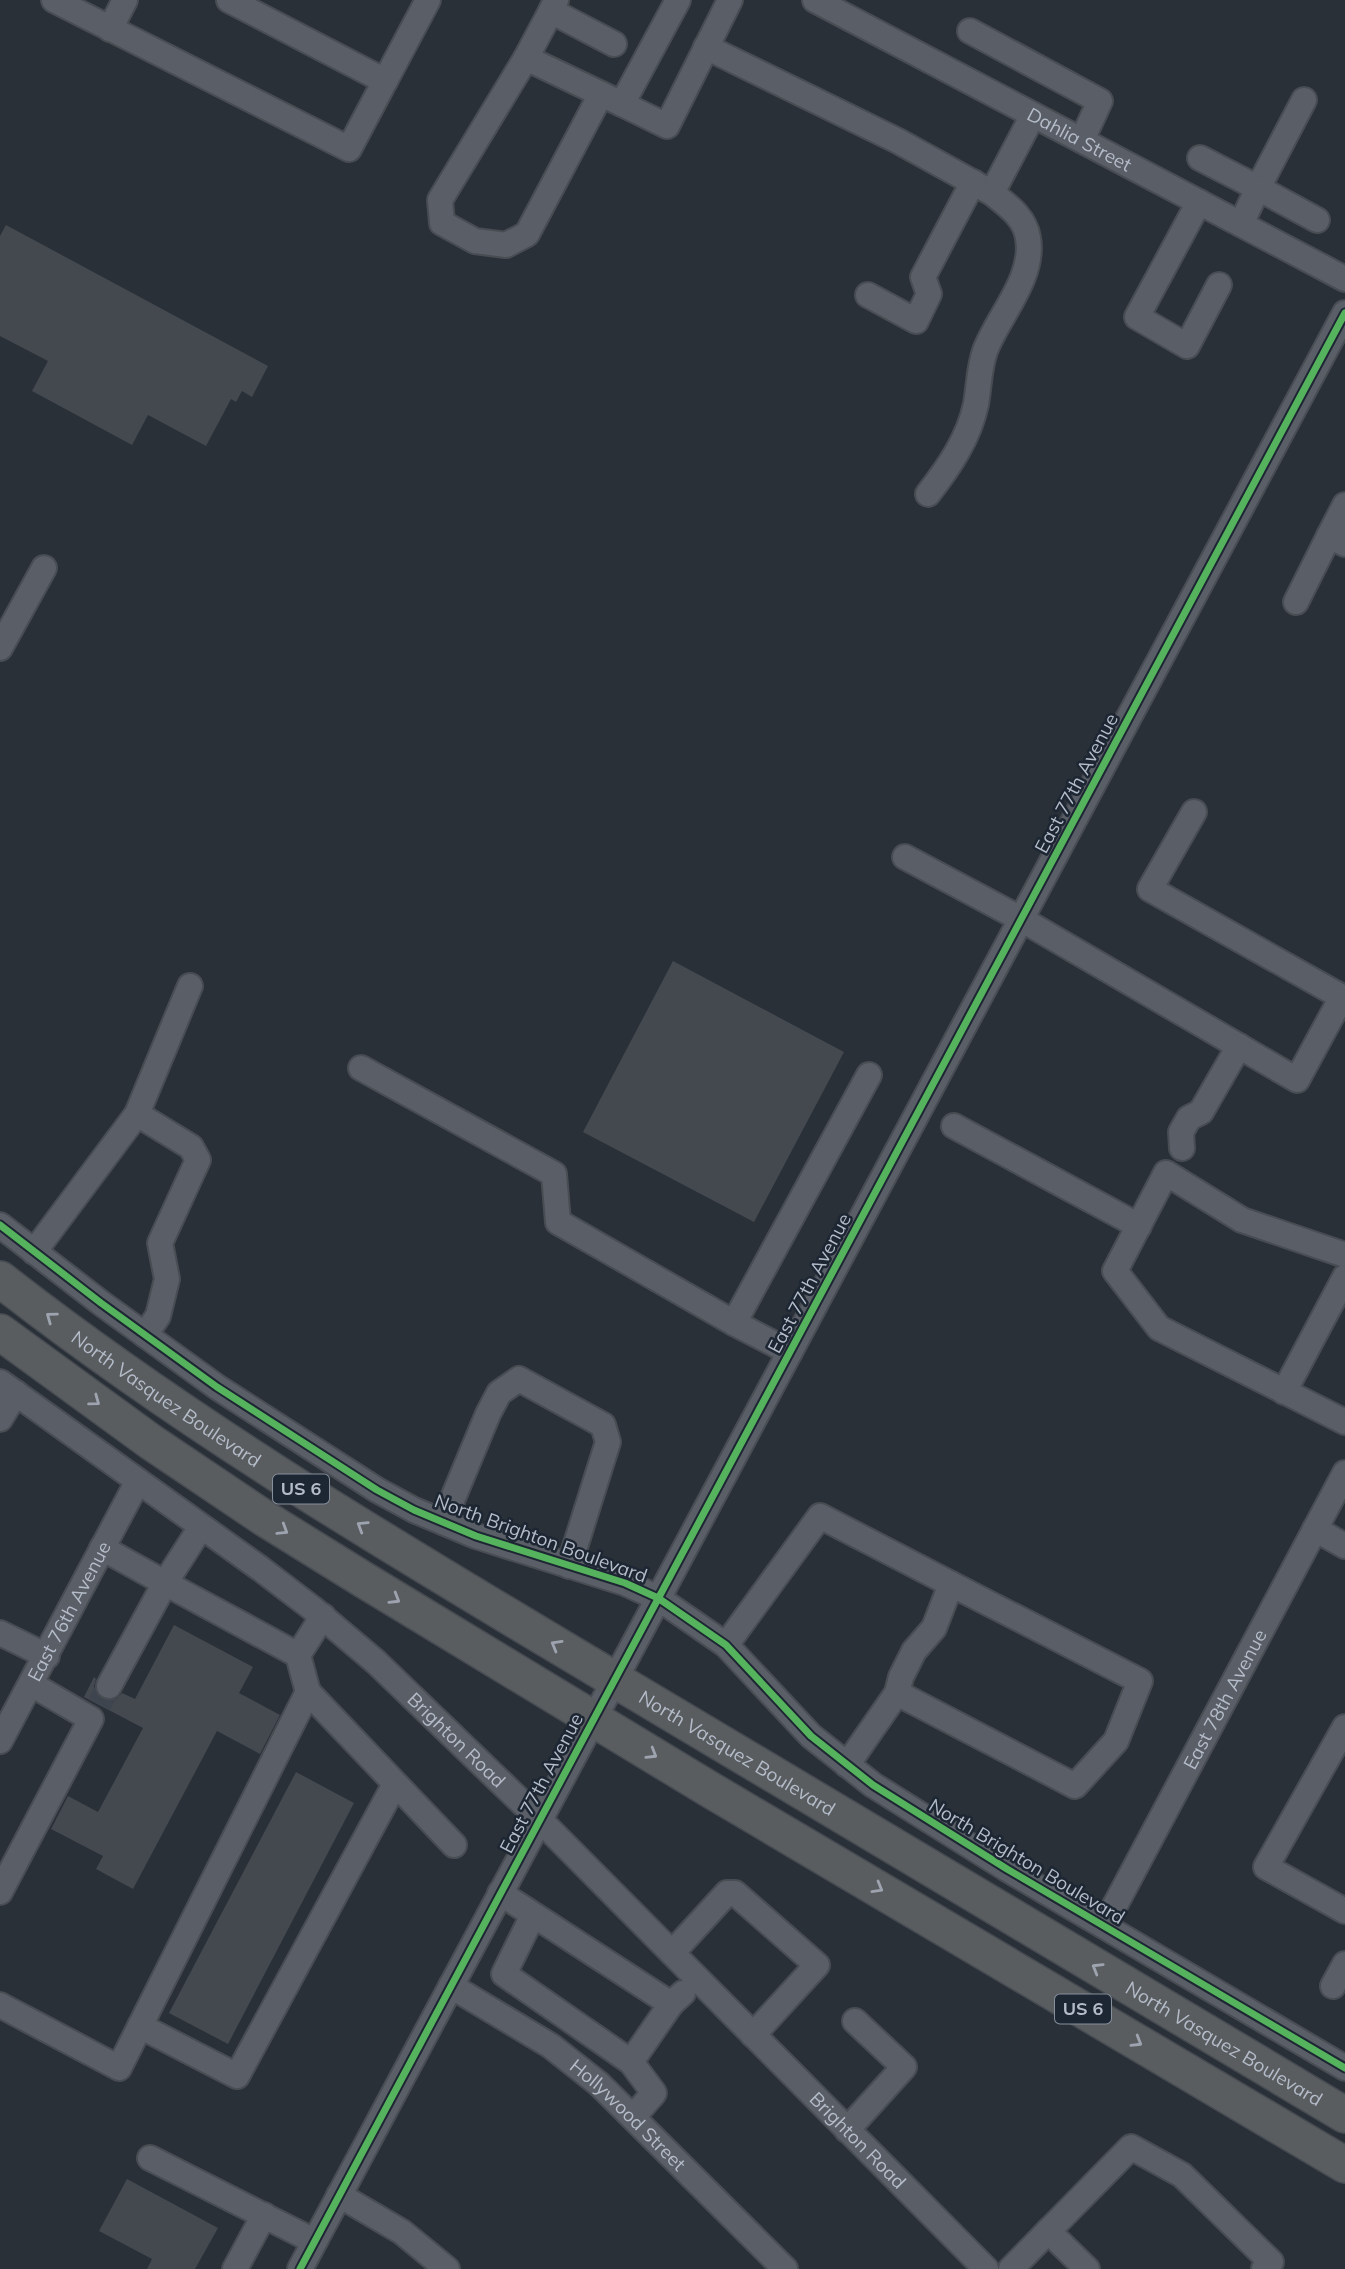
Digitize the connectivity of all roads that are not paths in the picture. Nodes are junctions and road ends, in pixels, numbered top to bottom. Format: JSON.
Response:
{"nodes":[{"id":1,"x":54,"y":0,"type":"edge"},
{"id":2,"x":125,"y":0,"type":"edge"},
{"id":3,"x":229,"y":0,"type":"edge"},
{"id":4,"x":428,"y":0,"type":"edge"},
{"id":5,"x":678,"y":0,"type":"edge"},
{"id":6,"x":730,"y":0,"type":"edge"},
{"id":7,"x":815,"y":0,"type":"edge"},
{"id":8,"x":553,"y":6,"type":"edge"},
{"id":9,"x":110,"y":29,"type":"junction"},
{"id":10,"x":970,"y":31,"type":"dead end"},
{"id":11,"x":614,"y":44,"type":"dead end"},
{"id":12,"x":706,"y":47,"type":"junction"},
{"id":13,"x":526,"y":58,"type":"junction"},
{"id":14,"x":385,"y":81,"type":"junction"},
{"id":15,"x":612,"y":99,"type":"junction"},
{"id":16,"x":1304,"y":100,"type":"dead end"},
{"id":17,"x":1033,"y":115,"type":"junction"},
{"id":18,"x":1082,"y":140,"type":"junction"},
{"id":19,"x":1200,"y":158,"type":"dead end"},
{"id":20,"x":983,"y":187,"type":"junction"},
{"id":21,"x":1258,"y":188,"type":"junction"},
{"id":22,"x":1199,"y":202,"type":"junction"},
{"id":23,"x":1317,"y":220,"type":"dead end"},
{"id":24,"x":1241,"y":224,"type":"junction"},
{"id":25,"x":1345,"y":279,"type":"edge"},
{"id":26,"x":1219,"y":285,"type":"dead end"},
{"id":27,"x":868,"y":295,"type":"dead end"},
{"id":28,"x":1345,"y":313,"type":"edge"},
{"id":29,"x":928,"y":494,"type":"dead end"},
{"id":30,"x":1345,"y":505,"type":"edge"},
{"id":31,"x":1337,"y":540,"type":"edge"},
{"id":32,"x":44,"y":568,"type":"dead end"},
{"id":33,"x":1296,"y":602,"type":"dead end"},
{"id":34,"x":0,"y":649,"type":"edge"},
{"id":35,"x":1194,"y":812,"type":"dead end"},
{"id":36,"x":905,"y":857,"type":"dead end"},
{"id":37,"x":1021,"y":919,"type":"junction"},
{"id":38,"x":190,"y":986,"type":"dead end"},
{"id":39,"x":1344,"y":998,"type":"edge"},
{"id":40,"x":1239,"y":1046,"type":"junction"},
{"id":41,"x":361,"y":1068,"type":"dead end"},
{"id":42,"x":869,"y":1075,"type":"dead end"},
{"id":43,"x":137,"y":1114,"type":"junction"},
{"id":44,"x":954,"y":1126,"type":"dead end"},
{"id":45,"x":1166,"y":1173,"type":"junction"},
{"id":46,"x":0,"y":1226,"type":"edge"},
{"id":47,"x":1139,"y":1226,"type":"junction"},
{"id":48,"x":34,"y":1252,"type":"junction"},
{"id":49,"x":1345,"y":1255,"type":"edge"},
{"id":50,"x":1345,"y":1277,"type":"edge"},
{"id":51,"x":0,"y":1279,"type":"edge"},
{"id":52,"x":734,"y":1323,"type":"junction"},
{"id":53,"x":0,"y":1332,"type":"edge"},
{"id":54,"x":145,"y":1335,"type":"junction"},
{"id":55,"x":790,"y":1352,"type":"junction"},
{"id":56,"x":8,"y":1387,"type":"edge"},
{"id":57,"x":1284,"y":1392,"type":"junction"},
{"id":58,"x":0,"y":1419,"type":"edge"},
{"id":59,"x":1345,"y":1422,"type":"edge"},
{"id":60,"x":1345,"y":1473,"type":"edge"},
{"id":61,"x":138,"y":1481,"type":"junction"},
{"id":62,"x":443,"y":1522,"type":"junction"},
{"id":63,"x":201,"y":1527,"type":"junction"},
{"id":64,"x":1315,"y":1529,"type":"junction"},
{"id":65,"x":1345,"y":1546,"type":"edge"},
{"id":66,"x":102,"y":1548,"type":"junction"},
{"id":67,"x":569,"y":1566,"type":"junction"},
{"id":68,"x":165,"y":1583,"type":"junction"},
{"id":69,"x":951,"y":1584,"type":"junction"},
{"id":70,"x":658,"y":1598,"type":"junction"},
{"id":71,"x":323,"y":1616,"type":"junction"},
{"id":72,"x":0,"y":1633,"type":"edge"},
{"id":73,"x":726,"y":1645,"type":"junction"},
{"id":74,"x":298,"y":1655,"type":"junction"},
{"id":75,"x":47,"y":1656,"type":"junction"},
{"id":76,"x":614,"y":1680,"type":"junction"},
{"id":77,"x":31,"y":1684,"type":"junction"},
{"id":78,"x":308,"y":1692,"type":"junction"},
{"id":79,"x":897,"y":1693,"type":"junction"},
{"id":80,"x":100,"y":1703,"type":"junction"},
{"id":81,"x":594,"y":1719,"type":"junction"},
{"id":82,"x":1345,"y":1727,"type":"edge"},
{"id":83,"x":0,"y":1741,"type":"edge"},
{"id":84,"x":847,"y":1765,"type":"junction"},
{"id":85,"x":395,"y":1784,"type":"junction"},
{"id":86,"x":540,"y":1820,"type":"junction"},
{"id":87,"x":454,"y":1845,"type":"dead end"},
{"id":88,"x":0,"y":1892,"type":"edge"},
{"id":89,"x":500,"y":1893,"type":"junction"},
{"id":90,"x":1345,"y":1911,"type":"edge"},
{"id":91,"x":533,"y":1915,"type":"junction"},
{"id":92,"x":1104,"y":1926,"type":"junction"},
{"id":93,"x":672,"y":1953,"type":"junction"},
{"id":94,"x":1345,"y":1964,"type":"edge"},
{"id":95,"x":698,"y":1979,"type":"junction"},
{"id":96,"x":451,"y":1986,"type":"junction"},
{"id":97,"x":1333,"y":1986,"type":"dead end"},
{"id":98,"x":671,"y":2004,"type":"junction"},
{"id":99,"x":0,"y":2005,"type":"edge"},
{"id":100,"x":855,"y":2021,"type":"dead end"},
{"id":101,"x":141,"y":2026,"type":"junction"},
{"id":102,"x":752,"y":2035,"type":"junction"},
{"id":103,"x":631,"y":2062,"type":"junction"},
{"id":104,"x":1345,"y":2068,"type":"edge"},
{"id":105,"x":1345,"y":2115,"type":"edge"},
{"id":106,"x":633,"y":2117,"type":"junction"},
{"id":107,"x":847,"y":2130,"type":"junction"},
{"id":108,"x":150,"y":2158,"type":"dead end"},
{"id":109,"x":1345,"y":2165,"type":"edge"},
{"id":110,"x":339,"y":2195,"type":"junction"},
{"id":111,"x":264,"y":2216,"type":"junction"},
{"id":112,"x":1048,"y":2231,"type":"junction"},
{"id":113,"x":314,"y":2241,"type":"junction"},
{"id":114,"x":235,"y":2269,"type":"edge"},
{"id":115,"x":300,"y":2269,"type":"edge"},
{"id":116,"x":447,"y":2269,"type":"edge"},
{"id":117,"x":785,"y":2269,"type":"edge"},
{"id":118,"x":986,"y":2269,"type":"edge"},
{"id":119,"x":1011,"y":2269,"type":"edge"},
{"id":120,"x":1087,"y":2269,"type":"edge"},
{"id":121,"x":1264,"y":2269,"type":"edge"}],
"edges":[{"from":1,"to":9,"type":"street"},
{"from":2,"to":9,"type":"street"},
{"from":3,"to":14,"type":"street"},
{"from":4,"to":14,"type":"street"},
{"from":5,"to":15,"type":"street"},
{"from":6,"to":12,"type":"street"},
{"from":7,"to":17,"type":"street","name":"Dahlia Street"},
{"from":8,"to":11,"type":"street"},
{"from":8,"to":13,"type":"street"},
{"from":9,"to":14,"type":"street"},
{"from":10,"to":18,"type":"street"},
{"from":12,"to":15,"type":"street"},
{"from":12,"to":20,"type":"street"},
{"from":13,"to":15,"type":"street"},
{"from":13,"to":15,"type":"street"},
{"from":16,"to":21,"type":"street"},
{"from":17,"to":18,"type":"street","name":"Dahlia Street"},
{"from":17,"to":20,"type":"street"},
{"from":18,"to":22,"type":"street","name":"Dahlia Street"},
{"from":19,"to":21,"type":"street"},
{"from":20,"to":27,"type":"street"},
{"from":20,"to":29,"type":"street"},
{"from":21,"to":23,"type":"street"},
{"from":21,"to":24,"type":"street"},
{"from":22,"to":24,"type":"street","name":"Dahlia Street"},
{"from":22,"to":26,"type":"street"},
{"from":24,"to":25,"type":"street","name":"Dahlia Street"},
{"from":28,"to":37,"type":"street","name":"East 77th Avenue"},
{"from":30,"to":31,"type":"street"},
{"from":31,"to":33,"type":"street"},
{"from":32,"to":34,"type":"street"},
{"from":35,"to":39,"type":"street"},
{"from":36,"to":37,"type":"street"},
{"from":37,"to":40,"type":"street"},
{"from":37,"to":55,"type":"street","name":"East 77th Avenue"},
{"from":38,"to":43,"type":"street"},
{"from":39,"to":40,"type":"street"},
{"from":40,"to":45,"type":"street"},
{"from":41,"to":52,"type":"street"},
{"from":42,"to":52,"type":"street"},
{"from":43,"to":48,"type":"street"},
{"from":43,"to":54,"type":"street"},
{"from":44,"to":47,"type":"street"},
{"from":45,"to":47,"type":"street"},
{"from":45,"to":49,"type":"street"},
{"from":46,"to":48,"type":"street","name":"North Brighton Boulevard"},
{"from":47,"to":57,"type":"street"},
{"from":48,"to":54,"type":"street","name":"North Brighton Boulevard"},
{"from":50,"to":57,"type":"street"},
{"from":76,"to":51,"type":"highway","name":"North Vasquez Boulevard","number":"US 6","one_way":true},
{"from":52,"to":55,"type":"street"},
{"from":53,"to":81,"type":"highway","number":"US 6","one_way":true},
{"from":54,"to":62,"type":"street","name":"North Brighton Boulevard"},
{"from":55,"to":70,"type":"street","name":"East 77th Avenue"},
{"from":56,"to":58,"type":"street"},
{"from":56,"to":61,"type":"street","name":"Brighton Road"},
{"from":57,"to":59,"type":"street"},
{"from":60,"to":64,"type":"street","name":"East 78th Avenue"},
{"from":61,"to":63,"type":"street","name":"Brighton Road"},
{"from":61,"to":66,"type":"street","name":"East 76th Avenue"},
{"from":62,"to":67,"type":"street","name":"North Brighton Boulevard"},
{"from":62,"to":67,"type":"street"},
{"from":63,"to":68,"type":"street"},
{"from":63,"to":71,"type":"street","name":"Brighton Road"},
{"from":64,"to":65,"type":"street"},
{"from":64,"to":92,"type":"street","name":"East 78th Avenue"},
{"from":66,"to":68,"type":"street"},
{"from":66,"to":75,"type":"street","name":"East 76th Avenue"},
{"from":67,"to":70,"type":"street","name":"North Brighton Boulevard"},
{"from":68,"to":74,"type":"street"},
{"from":68,"to":80,"type":"street"},
{"from":69,"to":73,"type":"street"},
{"from":69,"to":79,"type":"street"},
{"from":69,"to":79,"type":"street"},
{"from":70,"to":73,"type":"street","name":"North Brighton Boulevard"},
{"from":70,"to":76,"type":"street","name":"East 77th Avenue"},
{"from":71,"to":74,"type":"street"},
{"from":71,"to":86,"type":"street","name":"Brighton Road"},
{"from":72,"to":75,"type":"street"},
{"from":73,"to":84,"type":"street","name":"North Brighton Boulevard"},
{"from":74,"to":78,"type":"street"},
{"from":75,"to":77,"type":"street","name":"East 76th Avenue"},
{"from":76,"to":81,"type":"street","name":"East 77th Avenue"},
{"from":105,"to":76,"type":"highway","name":"North Vasquez Boulevard","number":"US 6","one_way":true},
{"from":77,"to":80,"type":"street"},
{"from":77,"to":83,"type":"street","name":"East 76th Avenue"},
{"from":78,"to":85,"type":"street"},
{"from":78,"to":101,"type":"street"},
{"from":79,"to":84,"type":"street"},
{"from":80,"to":88,"type":"street"},
{"from":81,"to":86,"type":"street","name":"East 77th Avenue"},
{"from":81,"to":109,"type":"highway","number":"US 6","one_way":true},
{"from":82,"to":90,"type":"street"},
{"from":84,"to":92,"type":"street","name":"North Brighton Boulevard"},
{"from":85,"to":87,"type":"street"},
{"from":85,"to":101,"type":"street"},
{"from":86,"to":89,"type":"street","name":"East 77th Avenue"},
{"from":86,"to":93,"type":"street","name":"Brighton Road"},
{"from":89,"to":91,"type":"street"},
{"from":89,"to":96,"type":"street","name":"East 77th Avenue"},
{"from":91,"to":98,"type":"street"},
{"from":91,"to":103,"type":"street"},
{"from":92,"to":104,"type":"street","name":"North Brighton Boulevard"},
{"from":93,"to":95,"type":"street","name":"Brighton Road"},
{"from":93,"to":102,"type":"street"},
{"from":94,"to":97,"type":"street"},
{"from":95,"to":98,"type":"street"},
{"from":95,"to":102,"type":"street","name":"Brighton Road"},
{"from":96,"to":106,"type":"street","name":"Hollywood Street"},
{"from":96,"to":110,"type":"street","name":"East 77th Avenue"},
{"from":98,"to":103,"type":"street"},
{"from":99,"to":101,"type":"street"},
{"from":100,"to":107,"type":"street"},
{"from":102,"to":107,"type":"street","name":"Brighton Road"},
{"from":103,"to":106,"type":"street"},
{"from":106,"to":117,"type":"street","name":"Hollywood Street"},
{"from":107,"to":118,"type":"street","name":"Brighton Road"},
{"from":108,"to":111,"type":"street"},
{"from":110,"to":113,"type":"street","name":"East 77th Avenue"},
{"from":110,"to":116,"type":"street"},
{"from":111,"to":113,"type":"street"},
{"from":111,"to":114,"type":"street"},
{"from":112,"to":119,"type":"street"},
{"from":112,"to":120,"type":"street"},
{"from":112,"to":121,"type":"street"},
{"from":113,"to":115,"type":"street","name":"East 77th Avenue"}]}
